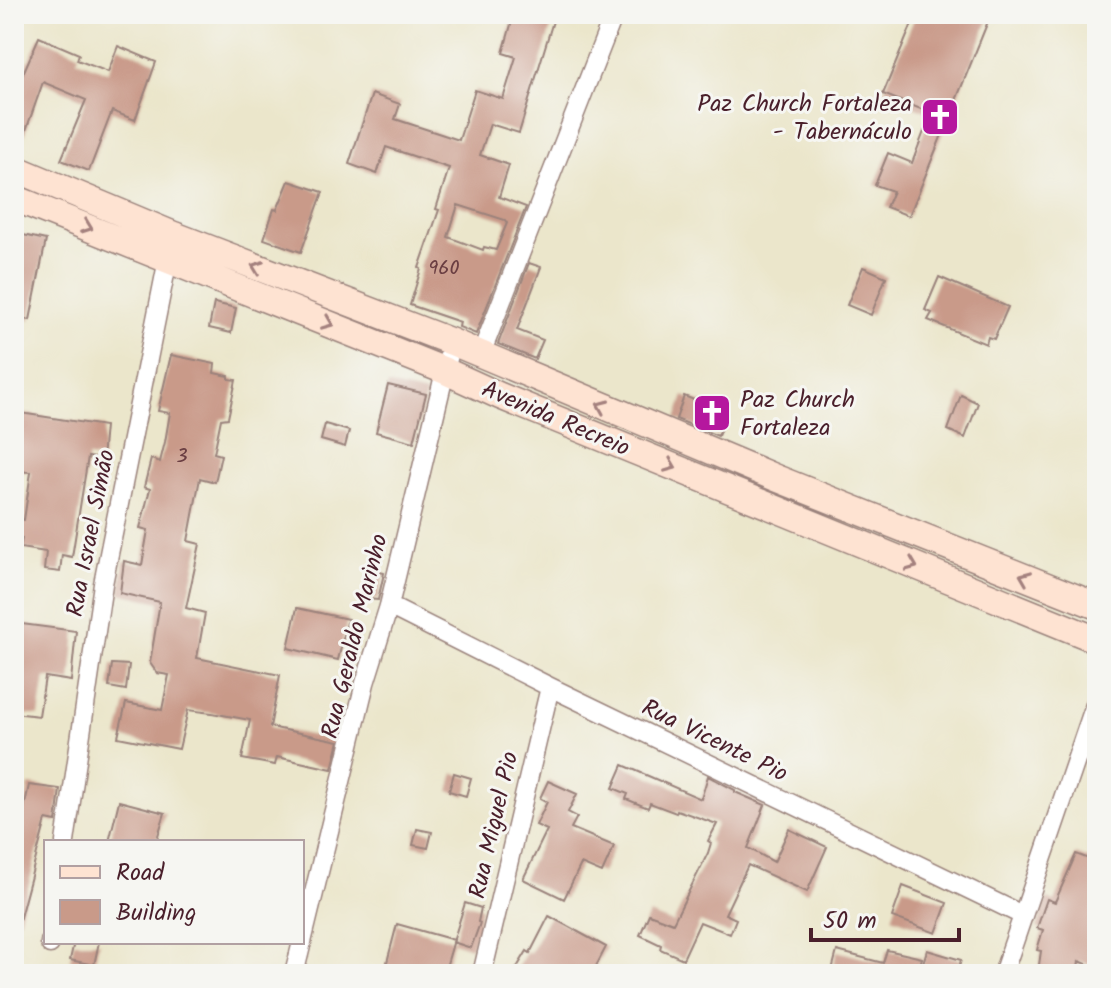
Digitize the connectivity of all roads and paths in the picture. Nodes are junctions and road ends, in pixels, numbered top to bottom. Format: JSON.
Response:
{"nodes":[{"id":1,"x":614,"y":14,"type":"edge"},
{"id":2,"x":14,"y":168,"type":"edge"},
{"id":3,"x":14,"y":198,"type":"edge"},
{"id":4,"x":171,"y":246,"type":"junction"},
{"id":5,"x":452,"y":342,"type":"junction"},
{"id":6,"x":481,"y":354,"type":"junction"},
{"id":7,"x":443,"y":370,"type":"junction"},
{"id":8,"x":776,"y":478,"type":"junction"},
{"id":9,"x":765,"y":505,"type":"junction"},
{"id":10,"x":389,"y":606,"type":"junction"},
{"id":11,"x":1097,"y":606,"type":"edge"},
{"id":12,"x":1097,"y":640,"type":"edge"},
{"id":13,"x":550,"y":687,"type":"junction"},
{"id":14,"x":1097,"y":699,"type":"edge"},
{"id":15,"x":65,"y":840,"type":"edge"},
{"id":16,"x":1022,"y":915,"type":"junction"},
{"id":17,"x":304,"y":934,"type":"edge"},
{"id":18,"x":302,"y":944,"type":"edge"},
{"id":19,"x":294,"y":974,"type":"edge"},
{"id":20,"x":482,"y":974,"type":"edge"},
{"id":21,"x":1003,"y":974,"type":"edge"}],
"edges":[{"from":1,"to":6,"type":"street"},
{"from":2,"to":4,"type":"main road","name":"Avenida Recreio"},
{"from":3,"to":4,"type":"main road","name":"Avenida Recreio","one_way":true},
{"from":5,"to":4,"type":"main road","name":"Avenida Recreio","one_way":true},
{"from":4,"to":7,"type":"main road","name":"Avenida Recreio","one_way":true},
{"from":4,"to":15,"type":"street","name":"Rua Israel Simão"},
{"from":5,"to":6,"type":"main road","name":"Avenida Recreio"},
{"from":5,"to":7,"type":"street","name":"Rua Geraldo Marinho"},
{"from":8,"to":6,"type":"main road","name":"Avenida Recreio","one_way":true},
{"from":7,"to":9,"type":"main road","name":"Avenida Recreio","one_way":true},
{"from":7,"to":10,"type":"street","name":"Rua Geraldo Marinho"},
{"from":8,"to":9,"type":"main road"},
{"from":11,"to":8,"type":"main road","name":"Avenida Recreio","one_way":true},
{"from":9,"to":12,"type":"main road","name":"Avenida Recreio","one_way":true},
{"from":10,"to":13,"type":"street","name":"Rua Vicente Pio"},
{"from":10,"to":17,"type":"street","name":"Rua Geraldo Marinho"},
{"from":13,"to":16,"type":"street","name":"Rua Vicente Pio"},
{"from":13,"to":20,"type":"street","name":"Rua Miguel Pio"},
{"from":14,"to":16,"type":"street"},
{"from":16,"to":21,"type":"street"},
{"from":18,"to":19,"type":"street","name":"Rua Geraldo Marinho"}]}
